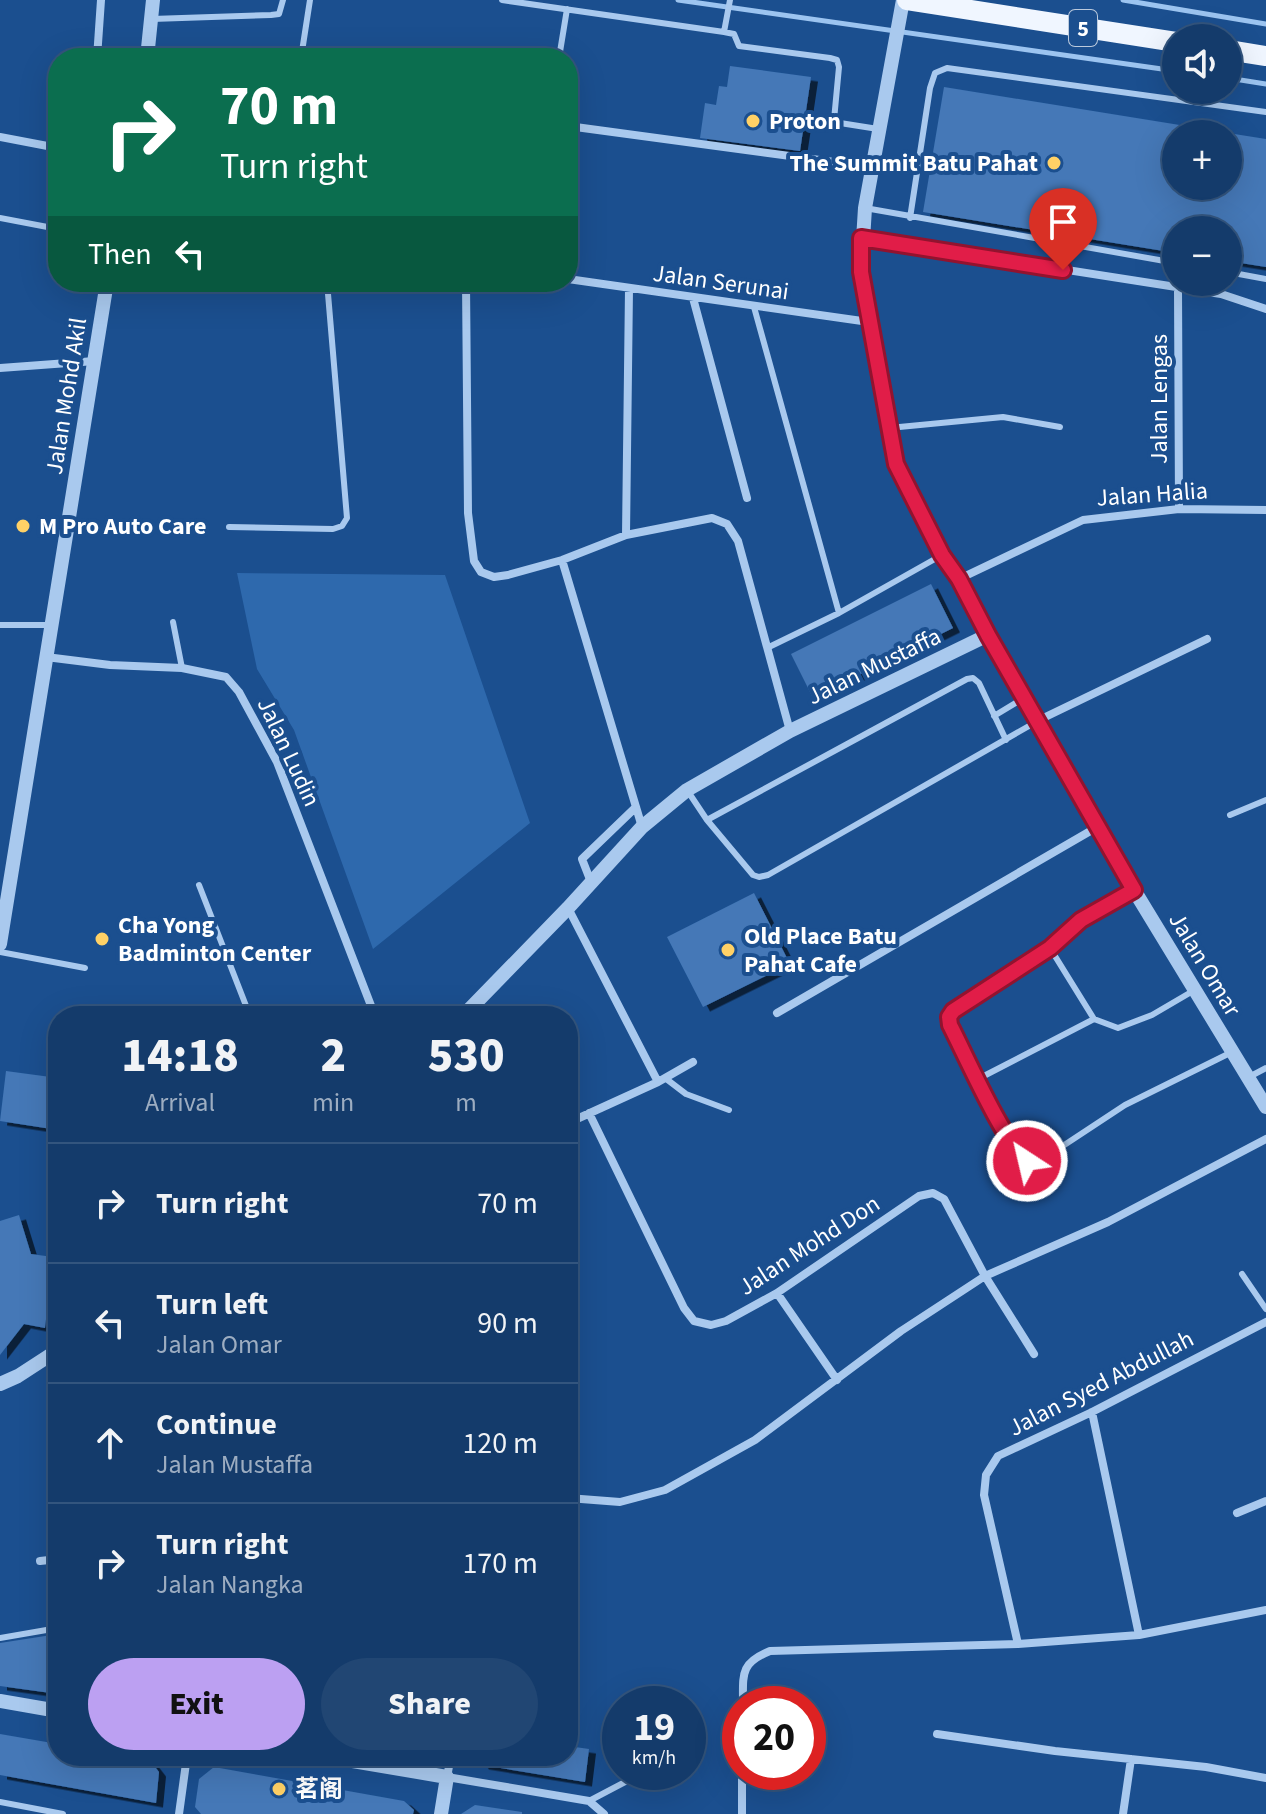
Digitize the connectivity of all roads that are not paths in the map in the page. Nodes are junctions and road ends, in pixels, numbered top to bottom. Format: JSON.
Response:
{"nodes":[{"id":1,"x":101,"y":0,"type":"edge"},
{"id":2,"x":153,"y":0,"type":"edge"},
{"id":3,"x":283,"y":0,"type":"edge"},
{"id":4,"x":310,"y":0,"type":"edge"},
{"id":5,"x":502,"y":0,"type":"edge"},
{"id":6,"x":905,"y":0,"type":"edge"},
{"id":7,"x":730,"y":2,"type":"edge"},
{"id":8,"x":567,"y":9,"type":"junction"},
{"id":9,"x":152,"y":19,"type":"junction"},
{"id":10,"x":724,"y":32,"type":"junction"},
{"id":11,"x":1162,"y":40,"type":"edge"},
{"id":12,"x":98,"y":48,"type":"edge"},
{"id":13,"x":148,"y":48,"type":"edge"},
{"id":14,"x":303,"y":48,"type":"edge"},
{"id":15,"x":561,"y":48,"type":"edge"},
{"id":16,"x":1242,"y":52,"type":"edge"},
{"id":17,"x":1266,"y":56,"type":"edge"},
{"id":18,"x":1266,"y":112,"type":"edge"},
{"id":19,"x":578,"y":127,"type":"edge"},
{"id":20,"x":879,"y":129,"type":"junction"},
{"id":21,"x":0,"y":137,"type":"edge"},
{"id":22,"x":48,"y":146,"type":"edge"},
{"id":23,"x":872,"y":167,"type":"junction"},
{"id":24,"x":865,"y":208,"type":"junction"},
{"id":25,"x":0,"y":218,"type":"edge"},
{"id":26,"x":910,"y":218,"type":"junction"},
{"id":27,"x":48,"y":227,"type":"edge"},
{"id":28,"x":861,"y":238,"type":"junction"},
{"id":29,"x":1162,"y":261,"type":"edge"},
{"id":30,"x":1242,"y":275,"type":"edge"},
{"id":31,"x":1266,"y":279,"type":"edge"},
{"id":32,"x":578,"y":281,"type":"edge"},
{"id":33,"x":1162,"y":285,"type":"edge"},
{"id":34,"x":629,"y":289,"type":"junction"},
{"id":35,"x":105,"y":292,"type":"edge"},
{"id":36,"x":328,"y":292,"type":"edge"},
{"id":37,"x":466,"y":292,"type":"edge"},
{"id":38,"x":1178,"y":296,"type":"edge"},
{"id":39,"x":1227,"y":296,"type":"edge"},
{"id":40,"x":693,"y":298,"type":"junction"},
{"id":41,"x":754,"y":307,"type":"junction"},
{"id":42,"x":1266,"y":309,"type":"edge"},
{"id":43,"x":869,"y":322,"type":"junction"},
{"id":44,"x":95,"y":361,"type":"junction"},
{"id":45,"x":0,"y":368,"type":"edge"},
{"id":46,"x":1060,"y":427,"type":"dead end"},
{"id":47,"x":889,"y":428,"type":"junction"},
{"id":48,"x":747,"y":498,"type":"dead end"},
{"id":49,"x":1179,"y":509,"type":"junction"},
{"id":50,"x":1266,"y":510,"type":"edge"},
{"id":51,"x":229,"y":527,"type":"dead end"},
{"id":52,"x":626,"y":535,"type":"junction"},
{"id":53,"x":942,"y":555,"type":"junction"},
{"id":54,"x":562,"y":560,"type":"junction"},
{"id":55,"x":959,"y":579,"type":"junction"},
{"id":56,"x":839,"y":613,"type":"junction"},
{"id":57,"x":173,"y":622,"type":"dead end"},
{"id":58,"x":0,"y":625,"type":"edge"},
{"id":59,"x":51,"y":625,"type":"junction"},
{"id":60,"x":988,"y":635,"type":"junction"},
{"id":61,"x":1207,"y":639,"type":"dead end"},
{"id":62,"x":769,"y":647,"type":"junction"},
{"id":63,"x":46,"y":657,"type":"junction"},
{"id":64,"x":182,"y":668,"type":"junction"},
{"id":65,"x":1024,"y":698,"type":"junction"},
{"id":66,"x":994,"y":716,"type":"junction"},
{"id":67,"x":1037,"y":721,"type":"junction"},
{"id":68,"x":790,"y":731,"type":"junction"},
{"id":69,"x":1006,"y":740,"type":"junction"},
{"id":70,"x":687,"y":790,"type":"junction"},
{"id":71,"x":1266,"y":800,"type":"edge"},
{"id":72,"x":636,"y":807,"type":"junction"},
{"id":73,"x":1230,"y":815,"type":"dead end"},
{"id":74,"x":707,"y":820,"type":"junction"},
{"id":75,"x":1099,"y":826,"type":"junction"},
{"id":76,"x":642,"y":827,"type":"junction"},
{"id":77,"x":591,"y":882,"type":"junction"},
{"id":78,"x":199,"y":885,"type":"dead end"},
{"id":79,"x":1134,"y":890,"type":"junction"},
{"id":80,"x":568,"y":908,"type":"junction"},
{"id":81,"x":0,"y":944,"type":"edge"},
{"id":82,"x":1050,"y":948,"type":"junction"},
{"id":83,"x":0,"y":952,"type":"edge"},
{"id":84,"x":85,"y":968,"type":"dead end"},
{"id":85,"x":1195,"y":990,"type":"junction"},
{"id":86,"x":246,"y":1006,"type":"edge"},
{"id":87,"x":371,"y":1006,"type":"edge"},
{"id":88,"x":473,"y":1006,"type":"edge"},
{"id":89,"x":777,"y":1013,"type":"dead end"},
{"id":90,"x":1094,"y":1019,"type":"junction"},
{"id":91,"x":1232,"y":1052,"type":"junction"},
{"id":92,"x":693,"y":1062,"type":"dead end"},
{"id":93,"x":1266,"y":1068,"type":"edge"},
{"id":94,"x":1249,"y":1077,"type":"junction"},
{"id":95,"x":978,"y":1079,"type":"junction"},
{"id":96,"x":661,"y":1080,"type":"junction"},
{"id":97,"x":1266,"y":1107,"type":"edge"},
{"id":98,"x":729,"y":1110,"type":"dead end"},
{"id":99,"x":589,"y":1113,"type":"junction"},
{"id":100,"x":578,"y":1118,"type":"edge"},
{"id":101,"x":1266,"y":1139,"type":"edge"},
{"id":102,"x":1242,"y":1274,"type":"dead end"},
{"id":103,"x":985,"y":1276,"type":"junction"},
{"id":104,"x":777,"y":1293,"type":"junction"},
{"id":105,"x":1266,"y":1309,"type":"edge"},
{"id":106,"x":1266,"y":1322,"type":"edge"},
{"id":107,"x":1034,"y":1354,"type":"dead end"},
{"id":108,"x":48,"y":1356,"type":"edge"},
{"id":109,"x":837,"y":1380,"type":"junction"},
{"id":110,"x":0,"y":1384,"type":"edge"},
{"id":111,"x":1092,"y":1412,"type":"junction"},
{"id":112,"x":578,"y":1499,"type":"edge"},
{"id":113,"x":1266,"y":1501,"type":"edge"},
{"id":114,"x":1237,"y":1513,"type":"dead end"},
{"id":115,"x":48,"y":1560,"type":"edge"},
{"id":116,"x":40,"y":1561,"type":"dead end"},
{"id":117,"x":1266,"y":1610,"type":"edge"},
{"id":118,"x":48,"y":1630,"type":"edge"},
{"id":119,"x":1139,"y":1635,"type":"junction"},
{"id":120,"x":0,"y":1638,"type":"edge"},
{"id":121,"x":1018,"y":1644,"type":"junction"},
{"id":122,"x":743,"y":1686,"type":"edge"},
{"id":123,"x":0,"y":1701,"type":"edge"},
{"id":124,"x":48,"y":1709,"type":"edge"},
{"id":125,"x":937,"y":1734,"type":"dead end"},
{"id":126,"x":1131,"y":1759,"type":"junction"},
{"id":127,"x":186,"y":1766,"type":"edge"},
{"id":128,"x":382,"y":1766,"type":"edge"},
{"id":129,"x":449,"y":1766,"type":"edge"},
{"id":130,"x":447,"y":1777,"type":"junction"},
{"id":131,"x":1266,"y":1778,"type":"edge"},
{"id":132,"x":610,"y":1790,"type":"edge"},
{"id":133,"x":742,"y":1790,"type":"edge"},
{"id":134,"x":589,"y":1801,"type":"junction"},
{"id":135,"x":0,"y":1802,"type":"edge"},
{"id":136,"x":63,"y":1814,"type":"edge"},
{"id":137,"x":179,"y":1814,"type":"edge"},
{"id":138,"x":441,"y":1814,"type":"edge"},
{"id":139,"x":604,"y":1814,"type":"edge"},
{"id":140,"x":742,"y":1814,"type":"edge"},
{"id":141,"x":1123,"y":1814,"type":"edge"}],
"edges":[{"from":1,"to":12,"type":"street"},
{"from":2,"to":9,"type":"street"},
{"from":3,"to":9,"type":"lane"},
{"from":4,"to":14,"type":"lane"},
{"from":5,"to":8,"type":"lane"},
{"from":6,"to":11,"type":"main road","number":"5"},
{"from":6,"to":20,"type":"street"},
{"from":7,"to":10,"type":"lane"},
{"from":8,"to":10,"type":"lane"},
{"from":8,"to":15,"type":"lane"},
{"from":9,"to":13,"type":"street"},
{"from":10,"to":20,"type":"lane"},
{"from":16,"to":17,"type":"main road"},
{"from":18,"to":26,"type":"lane"},
{"from":19,"to":23,"type":"street"},
{"from":20,"to":23,"type":"street"},
{"from":21,"to":22,"type":"street"},
{"from":23,"to":24,"type":"street"},
{"from":24,"to":26,"type":"lane"},
{"from":24,"to":28,"type":"street"},
{"from":25,"to":27,"type":"lane"},
{"from":26,"to":29,"type":"lane"},
{"from":28,"to":33,"type":"street"},
{"from":28,"to":43,"type":"street"},
{"from":30,"to":31,"type":"lane"},
{"from":32,"to":34,"type":"street","name":"Jalan Serunai"},
{"from":34,"to":40,"type":"street","name":"Jalan Serunai"},
{"from":34,"to":52,"type":"street"},
{"from":35,"to":44,"type":"street","name":"Jalan Mohd Akil"},
{"from":36,"to":51,"type":"lane"},
{"from":37,"to":54,"type":"street"},
{"from":38,"to":49,"type":"street","name":"Jalan Lengas"},
{"from":39,"to":42,"type":"street"},
{"from":40,"to":41,"type":"street","name":"Jalan Serunai"},
{"from":40,"to":48,"type":"street"},
{"from":41,"to":43,"type":"street","name":"Jalan Serunai"},
{"from":41,"to":56,"type":"lane"},
{"from":43,"to":47,"type":"street"},
{"from":44,"to":45,"type":"street"},
{"from":44,"to":59,"type":"street","name":"Jalan Mohd Akil"},
{"from":46,"to":47,"type":"lane"},
{"from":47,"to":53,"type":"street"},
{"from":49,"to":50,"type":"street","name":"Jalan Halia"},
{"from":49,"to":55,"type":"street","name":"Jalan Halia"},
{"from":52,"to":54,"type":"street"},
{"from":52,"to":62,"type":"street"},
{"from":53,"to":55,"type":"street"},
{"from":53,"to":56,"type":"lane"},
{"from":54,"to":72,"type":"street"},
{"from":55,"to":60,"type":"street"},
{"from":56,"to":62,"type":"lane"},
{"from":57,"to":64,"type":"lane"},
{"from":58,"to":59,"type":"lane"},
{"from":59,"to":63,"type":"street","name":"Jalan Mohd Akil"},
{"from":60,"to":65,"type":"street","name":"Jalan Omar"},
{"from":60,"to":68,"type":"street","name":"Jalan Mustaffa"},
{"from":61,"to":67,"type":"street"},
{"from":62,"to":68,"type":"street"},
{"from":63,"to":64,"type":"street","name":"Jalan Ludin"},
{"from":63,"to":81,"type":"street","name":"Jalan Mohd Akil"},
{"from":64,"to":87,"type":"street","name":"Jalan Ludin"},
{"from":65,"to":66,"type":"lane"},
{"from":65,"to":67,"type":"street","name":"Jalan Omar"},
{"from":66,"to":69,"type":"lane"},
{"from":66,"to":74,"type":"lane"},
{"from":67,"to":69,"type":"lane"},
{"from":67,"to":75,"type":"street","name":"Jalan Omar"},
{"from":68,"to":70,"type":"street","name":"Jalan Mustaffa"},
{"from":69,"to":74,"type":"lane"},
{"from":70,"to":74,"type":"lane"},
{"from":70,"to":76,"type":"street","name":"Jalan Mustaffa"},
{"from":71,"to":73,"type":"lane"},
{"from":72,"to":76,"type":"street"},
{"from":72,"to":77,"type":"street"},
{"from":75,"to":79,"type":"street","name":"Jalan Omar"},
{"from":75,"to":89,"type":"street"},
{"from":76,"to":77,"type":"street","name":"Jalan Mustaffa"},
{"from":77,"to":80,"type":"street","name":"Jalan Mustaffa"},
{"from":78,"to":86,"type":"lane"},
{"from":79,"to":82,"type":"lane"},
{"from":79,"to":85,"type":"street","name":"Jalan Omar"},
{"from":80,"to":88,"type":"street","name":"Jalan Mustaffa"},
{"from":80,"to":96,"type":"street"},
{"from":82,"to":90,"type":"lane"},
{"from":82,"to":95,"type":"lane"},
{"from":83,"to":84,"type":"lane"},
{"from":85,"to":90,"type":"lane"},
{"from":85,"to":91,"type":"street","name":"Jalan Omar"},
{"from":90,"to":95,"type":"lane"},
{"from":91,"to":94,"type":"street","name":"Jalan Omar"},
{"from":91,"to":95,"type":"lane"},
{"from":92,"to":96,"type":"street"},
{"from":93,"to":94,"type":"lane"},
{"from":94,"to":97,"type":"street","name":"Jalan Omar"},
{"from":96,"to":98,"type":"lane"},
{"from":96,"to":99,"type":"street"},
{"from":99,"to":100,"type":"street"},
{"from":99,"to":104,"type":"street","name":"Jalan Mohd Don"},
{"from":101,"to":103,"type":"street"},
{"from":102,"to":105,"type":"lane"},
{"from":103,"to":104,"type":"street","name":"Jalan Mohd Don"},
{"from":103,"to":107,"type":"street"},
{"from":103,"to":109,"type":"street"},
{"from":104,"to":109,"type":"street"},
{"from":106,"to":111,"type":"street","name":"Jalan Syed Abdullah"},
{"from":108,"to":110,"type":"street"},
{"from":109,"to":112,"type":"street"},
{"from":111,"to":119,"type":"street"},
{"from":111,"to":121,"type":"street","name":"Jalan Syed Abdullah"},
{"from":113,"to":114,"type":"street"},
{"from":115,"to":116,"type":"street"},
{"from":117,"to":119,"type":"street"},
{"from":118,"to":120,"type":"lane"},
{"from":119,"to":121,"type":"street"},
{"from":121,"to":122,"type":"street"},
{"from":123,"to":124,"type":"street"},
{"from":125,"to":126,"type":"street"},
{"from":126,"to":131,"type":"street"},
{"from":126,"to":141,"type":"street"},
{"from":127,"to":137,"type":"street"},
{"from":128,"to":130,"type":"street"},
{"from":129,"to":130,"type":"street"},
{"from":130,"to":134,"type":"street"},
{"from":130,"to":138,"type":"street"},
{"from":132,"to":134,"type":"lane"},
{"from":133,"to":140,"type":"street"},
{"from":134,"to":139,"type":"street"},
{"from":135,"to":136,"type":"lane"}]}
